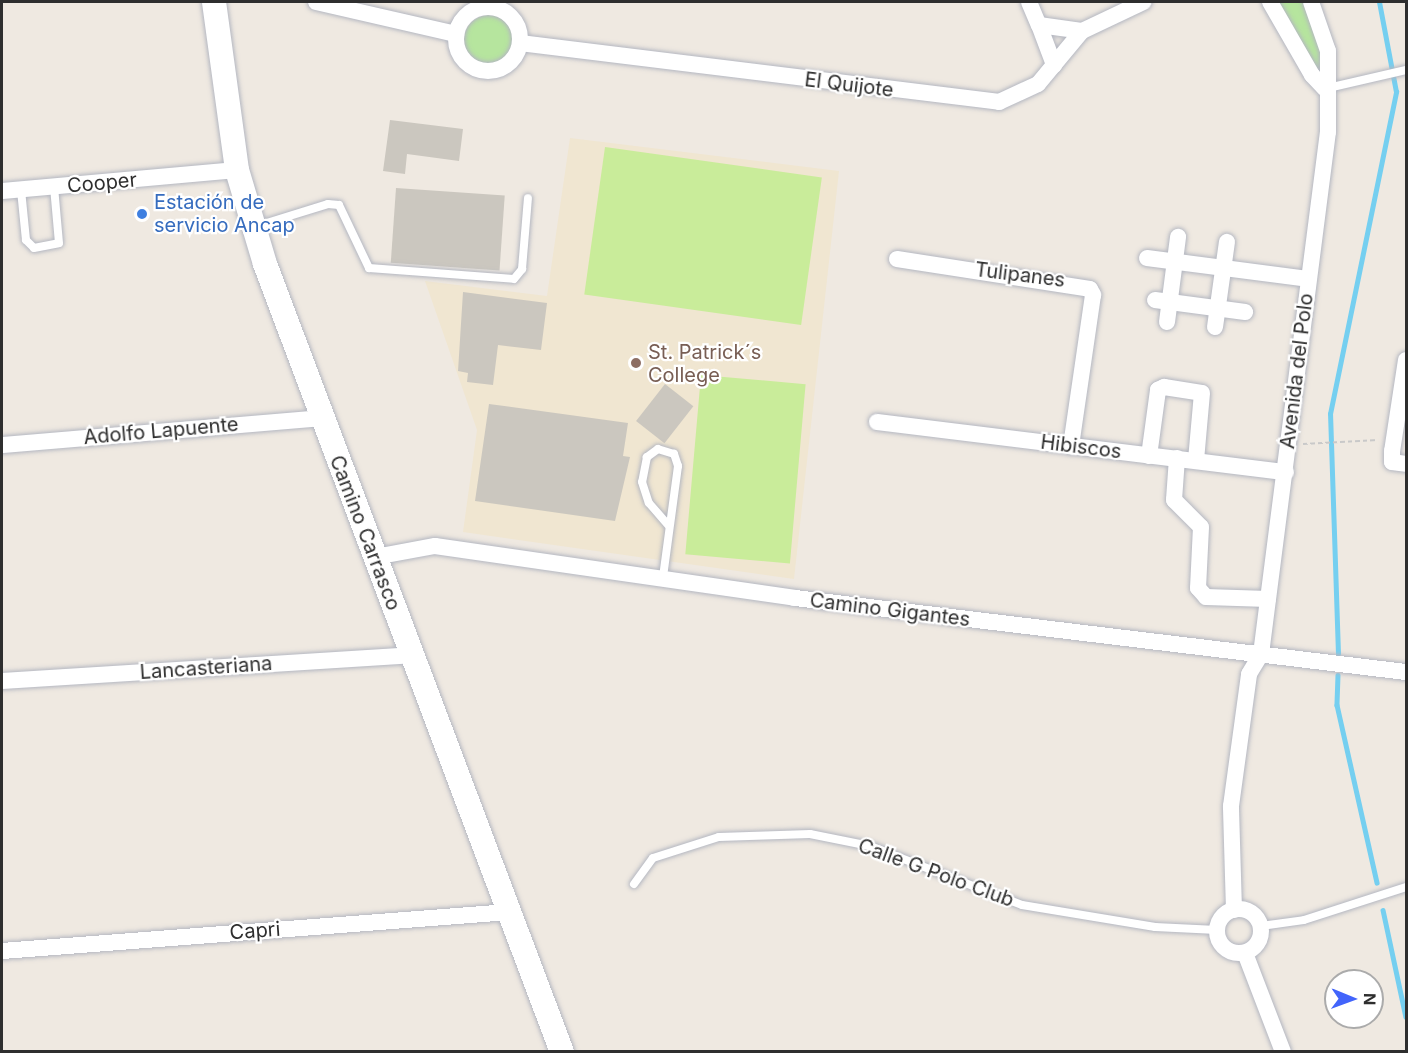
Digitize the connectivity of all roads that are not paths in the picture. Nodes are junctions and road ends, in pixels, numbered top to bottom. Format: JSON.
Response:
{"nodes":[{"id":1,"x":214,"y":2,"type":"edge"},
{"id":2,"x":315,"y":2,"type":"edge"},
{"id":3,"x":1029,"y":2,"type":"edge"},
{"id":4,"x":1140,"y":2,"type":"edge"},
{"id":5,"x":1270,"y":2,"type":"edge"},
{"id":6,"x":1311,"y":2,"type":"edge"},
{"id":7,"x":491,"y":4,"type":"edge"},
{"id":8,"x":1039,"y":26,"type":"junction"},
{"id":9,"x":1082,"y":31,"type":"junction"},
{"id":10,"x":456,"y":34,"type":"junction"},
{"id":11,"x":520,"y":42,"type":"junction"},
{"id":12,"x":1054,"y":65,"type":"junction"},
{"id":13,"x":1405,"y":70,"type":"edge"},
{"id":14,"x":1325,"y":89,"type":"junction"},
{"id":15,"x":237,"y":170,"type":"junction"},
{"id":16,"x":54,"y":187,"type":"junction"},
{"id":17,"x":21,"y":190,"type":"junction"},
{"id":18,"x":2,"y":191,"type":"edge"},
{"id":19,"x":528,"y":198,"type":"dead end"},
{"id":20,"x":254,"y":227,"type":"junction"},
{"id":21,"x":1178,"y":237,"type":"dead end"},
{"id":22,"x":1227,"y":242,"type":"dead end"},
{"id":23,"x":1147,"y":258,"type":"dead end"},
{"id":24,"x":897,"y":259,"type":"dead end"},
{"id":25,"x":1175,"y":261,"type":"junction"},
{"id":26,"x":1223,"y":268,"type":"junction"},
{"id":27,"x":1308,"y":279,"type":"junction"},
{"id":28,"x":1162,"y":301,"type":"junction"},
{"id":29,"x":1218,"y":308,"type":"junction"},
{"id":30,"x":1245,"y":312,"type":"dead end"},
{"id":31,"x":1167,"y":322,"type":"dead end"},
{"id":32,"x":1215,"y":327,"type":"dead end"},
{"id":33,"x":1407,"y":360,"type":"edge"},
{"id":34,"x":321,"y":418,"type":"junction"},
{"id":35,"x":877,"y":422,"type":"dead end"},
{"id":36,"x":2,"y":445,"type":"edge"},
{"id":37,"x":1071,"y":446,"type":"junction"},
{"id":38,"x":1149,"y":456,"type":"junction"},
{"id":39,"x":1177,"y":458,"type":"junction"},
{"id":40,"x":1196,"y":460,"type":"junction"},
{"id":41,"x":1399,"y":463,"type":"edge"},
{"id":42,"x":1286,"y":472,"type":"junction"},
{"id":43,"x":669,"y":526,"type":"junction"},
{"id":44,"x":375,"y":557,"type":"junction"},
{"id":45,"x":663,"y":577,"type":"junction"},
{"id":46,"x":1268,"y":599,"type":"junction"},
{"id":47,"x":1261,"y":654,"type":"junction"},
{"id":48,"x":411,"y":655,"type":"junction"},
{"id":49,"x":1407,"y":672,"type":"edge"},
{"id":50,"x":2,"y":681,"type":"edge"},
{"id":51,"x":634,"y":884,"type":"dead end"},
{"id":52,"x":1407,"y":887,"type":"edge"},
{"id":53,"x":1234,"y":910,"type":"junction"},
{"id":54,"x":509,"y":912,"type":"junction"},
{"id":55,"x":1261,"y":926,"type":"junction"},
{"id":56,"x":1217,"y":930,"type":"junction"},
{"id":57,"x":2,"y":951,"type":"edge"},
{"id":58,"x":1245,"y":953,"type":"junction"},
{"id":59,"x":562,"y":1052,"type":"edge"},
{"id":60,"x":1283,"y":1052,"type":"edge"}],
"edges":[{"from":1,"to":15,"type":"main road","name":"Camino Carrasco"},
{"from":2,"to":10,"type":"street"},
{"from":3,"to":8,"type":"street"},
{"from":4,"to":9,"type":"street","name":"El Quijote"},
{"from":5,"to":14,"type":"street"},
{"from":6,"to":14,"type":"street","name":"Avenida del Polo"},
{"from":7,"to":10,"type":"street"},
{"from":7,"to":11,"type":"street"},
{"from":8,"to":9,"type":"street"},
{"from":8,"to":12,"type":"street"},
{"from":9,"to":12,"type":"street","name":"El Quijote"},
{"from":10,"to":11,"type":"street"},
{"from":11,"to":12,"type":"street","name":"El Quijote"},
{"from":13,"to":14,"type":"lane"},
{"from":14,"to":27,"type":"street","name":"Avenida del Polo"},
{"from":15,"to":16,"type":"street","name":"Cooper"},
{"from":15,"to":20,"type":"main road","name":"Camino Carrasco"},
{"from":16,"to":17,"type":"street","name":"Cooper"},
{"from":16,"to":17,"type":"lane"},
{"from":17,"to":18,"type":"street","name":"Cooper"},
{"from":19,"to":20,"type":"lane"},
{"from":20,"to":34,"type":"main road","name":"Camino Carrasco"},
{"from":21,"to":25,"type":"street"},
{"from":22,"to":26,"type":"street"},
{"from":23,"to":25,"type":"street"},
{"from":24,"to":37,"type":"street","name":"Tulipanes"},
{"from":25,"to":26,"type":"street"},
{"from":25,"to":28,"type":"street"},
{"from":26,"to":27,"type":"street"},
{"from":26,"to":29,"type":"street"},
{"from":27,"to":42,"type":"street","name":"Avenida del Polo"},
{"from":28,"to":29,"type":"street"},
{"from":28,"to":31,"type":"street"},
{"from":29,"to":30,"type":"street"},
{"from":29,"to":32,"type":"street"},
{"from":33,"to":41,"type":"street"},
{"from":34,"to":36,"type":"street","name":"Adolfo Lapuente"},
{"from":34,"to":44,"type":"main road","name":"Camino Carrasco"},
{"from":35,"to":37,"type":"street","name":"Hibiscos"},
{"from":37,"to":38,"type":"street","name":"Hibiscos"},
{"from":38,"to":39,"type":"street","name":"Hibiscos"},
{"from":38,"to":40,"type":"street"},
{"from":39,"to":40,"type":"street","name":"Hibiscos"},
{"from":39,"to":46,"type":"street"},
{"from":40,"to":42,"type":"street","name":"Hibiscos"},
{"from":42,"to":46,"type":"street","name":"Avenida del Polo"},
{"from":43,"to":43,"type":"lane"},
{"from":43,"to":45,"type":"lane"},
{"from":44,"to":45,"type":"street","name":"Camino Gigantes"},
{"from":44,"to":48,"type":"main road","name":"Camino Carrasco"},
{"from":45,"to":47,"type":"street","name":"Camino Gigantes"},
{"from":46,"to":47,"type":"street","name":"Avenida del Polo"},
{"from":47,"to":49,"type":"street","name":"Camino Gigantes"},
{"from":47,"to":53,"type":"street","name":"Avenida del Polo"},
{"from":48,"to":50,"type":"street","name":"Lancasteriana"},
{"from":48,"to":54,"type":"main road","name":"Camino Carrasco"},
{"from":51,"to":56,"type":"lane","name":"Calle G Polo Club"},
{"from":52,"to":55,"type":"lane"},
{"from":53,"to":55,"type":"street"},
{"from":53,"to":56,"type":"street"},
{"from":54,"to":57,"type":"street","name":"Capri"},
{"from":54,"to":59,"type":"main road","name":"Camino Carrasco"},
{"from":55,"to":58,"type":"street"},
{"from":56,"to":58,"type":"street"},
{"from":58,"to":60,"type":"street"}]}
